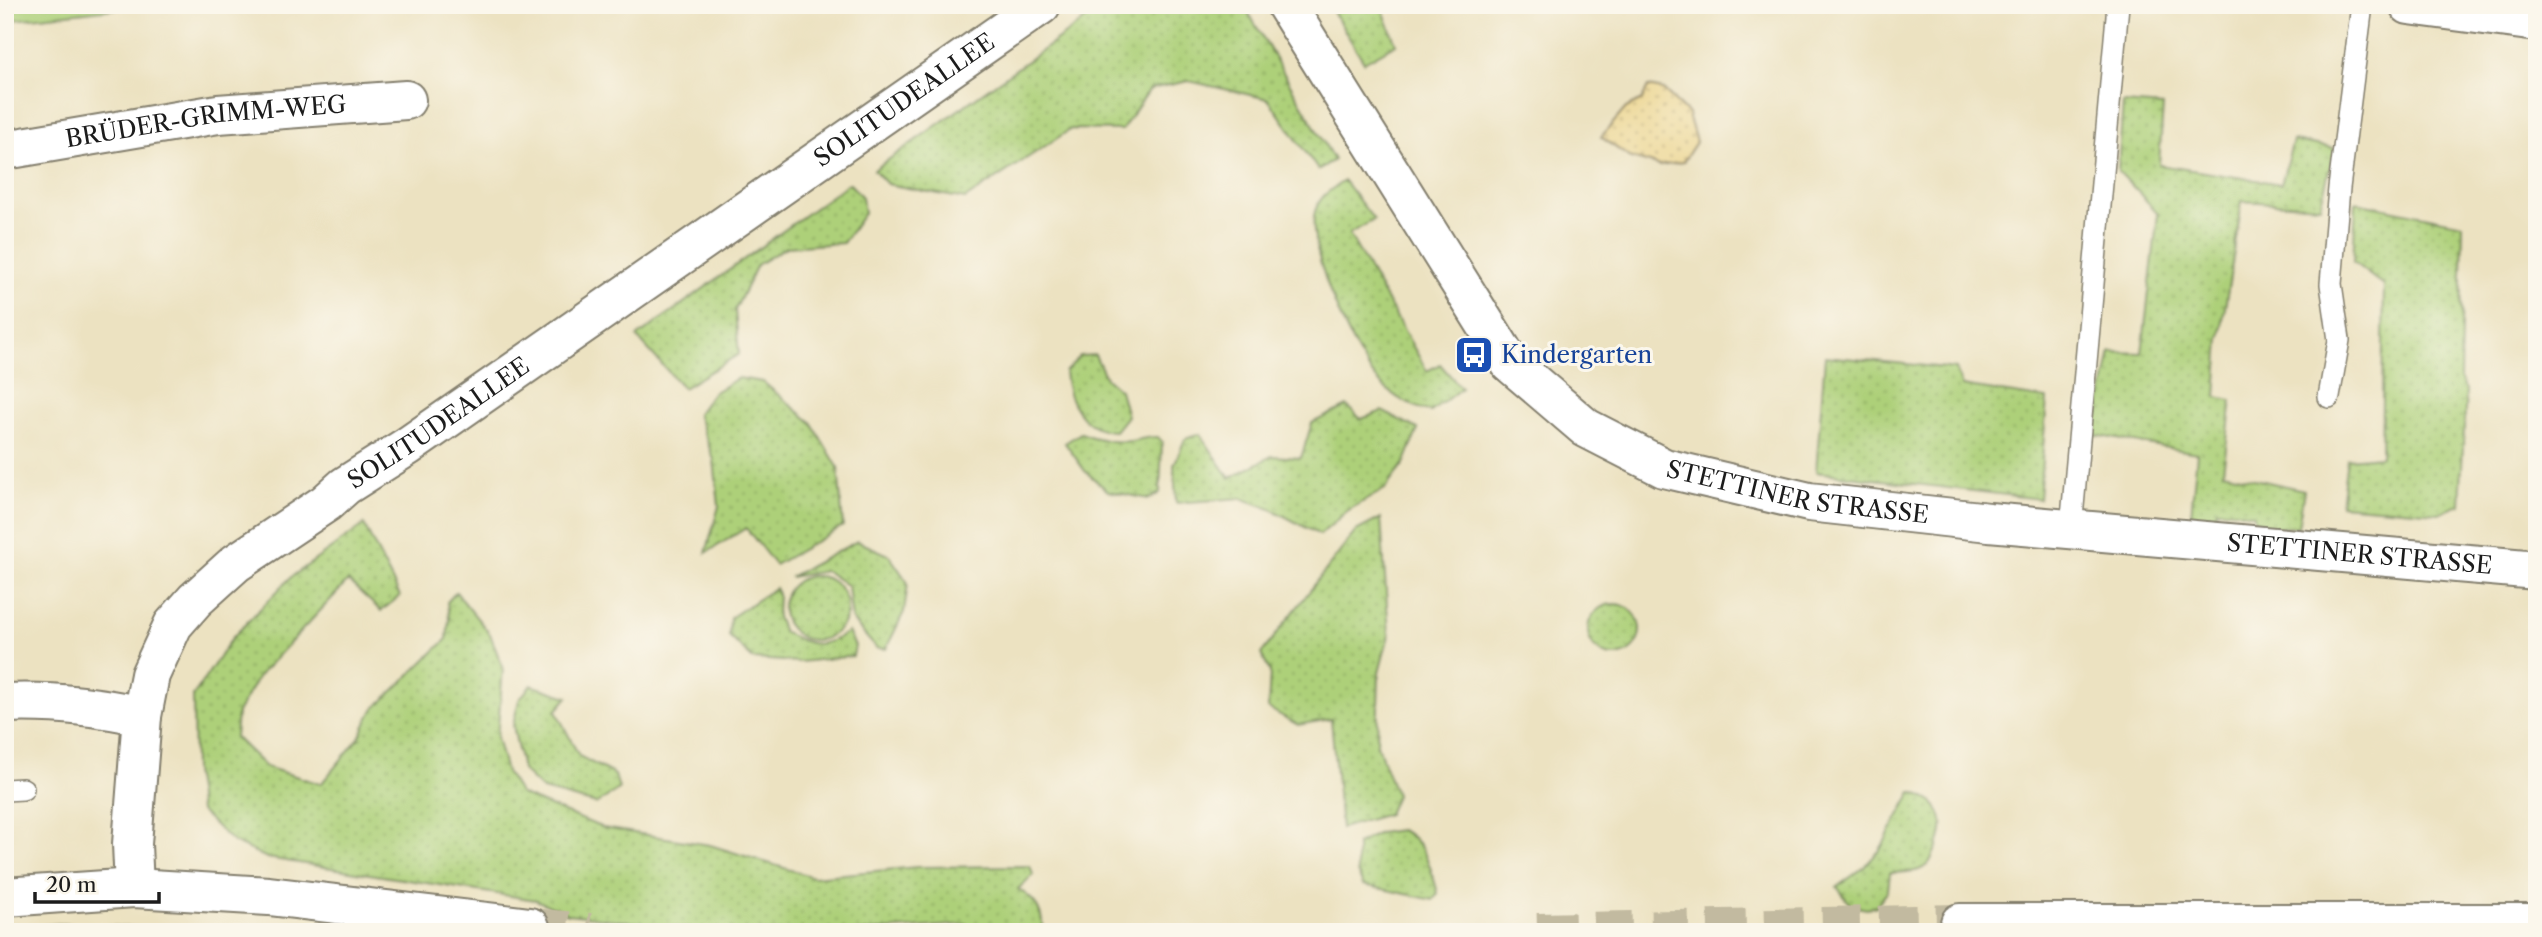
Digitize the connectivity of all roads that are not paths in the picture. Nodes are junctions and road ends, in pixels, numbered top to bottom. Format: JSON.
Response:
{"nodes":[{"id":1,"x":1041,"y":5,"type":"edge"},
{"id":2,"x":1286,"y":5,"type":"edge"},
{"id":3,"x":2118,"y":5,"type":"edge"},
{"id":4,"x":2362,"y":5,"type":"edge"},
{"id":5,"x":2409,"y":5,"type":"edge"},
{"id":6,"x":2537,"y":22,"type":"edge"},
{"id":7,"x":405,"y":100,"type":"dead end"},
{"id":8,"x":5,"y":150,"type":"edge"},
{"id":9,"x":2329,"y":397,"type":"dead end"},
{"id":10,"x":2071,"y":530,"type":"junction"},
{"id":11,"x":2537,"y":570,"type":"edge"},
{"id":12,"x":5,"y":703,"type":"edge"},
{"id":13,"x":142,"y":716,"type":"junction"},
{"id":14,"x":134,"y":888,"type":"junction"},
{"id":15,"x":5,"y":897,"type":"edge"},
{"id":16,"x":1960,"y":923,"type":"tunnel mouth"},
{"id":17,"x":2537,"y":923,"type":"edge"},
{"id":18,"x":530,"y":927,"type":"dead end"}],
"edges":[{"from":1,"to":13,"type":"main road","name":"SOLITUDEALLEE"},
{"from":2,"to":10,"type":"main road","name":"STETTINER STRASSE"},
{"from":3,"to":10,"type":"lane"},
{"from":4,"to":9,"type":"lane"},
{"from":5,"to":6,"type":"main road"},
{"from":7,"to":8,"type":"main road","name":"BRÜDER-GRIMM-WEG"},
{"from":10,"to":11,"type":"main road","name":"STETTINER STRASSE"},
{"from":12,"to":13,"type":"main road"},
{"from":13,"to":14,"type":"main road","name":"SOLITUDEALLEE"},
{"from":14,"to":15,"type":"main road"},
{"from":14,"to":18,"type":"main road"},
{"from":16,"to":17,"type":"main road"}]}
